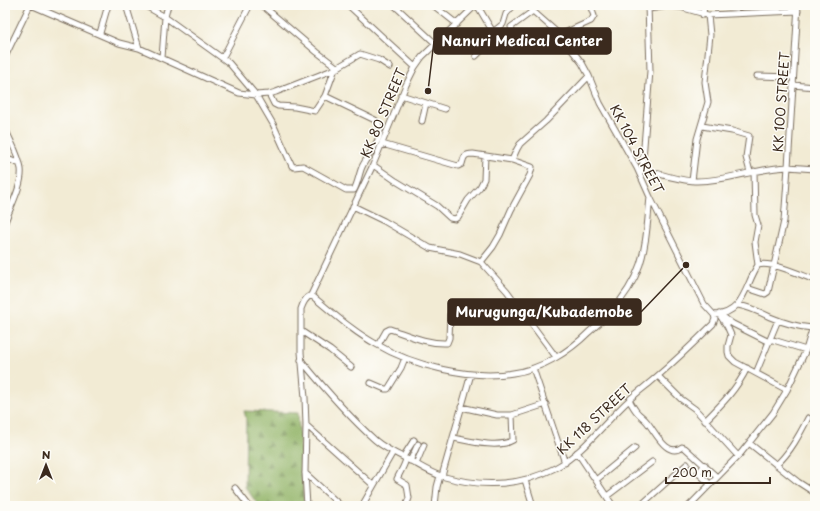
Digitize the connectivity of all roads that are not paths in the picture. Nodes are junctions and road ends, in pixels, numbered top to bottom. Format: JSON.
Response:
{"nodes":[{"id":1,"x":30,"y":5,"type":"edge"},
{"id":2,"x":108,"y":5,"type":"edge"},
{"id":3,"x":126,"y":5,"type":"edge"},
{"id":4,"x":144,"y":5,"type":"edge"},
{"id":5,"x":168,"y":5,"type":"edge"},
{"id":6,"x":250,"y":5,"type":"edge"},
{"id":7,"x":262,"y":5,"type":"edge"},
{"id":8,"x":348,"y":5,"type":"edge"},
{"id":9,"x":394,"y":5,"type":"edge"},
{"id":10,"x":433,"y":5,"type":"edge"},
{"id":11,"x":476,"y":5,"type":"edge"},
{"id":12,"x":514,"y":5,"type":"edge"},
{"id":13,"x":526,"y":5,"type":"edge"},
{"id":14,"x":590,"y":5,"type":"edge"},
{"id":15,"x":704,"y":5,"type":"edge"},
{"id":16,"x":798,"y":5,"type":"edge"},
{"id":17,"x":680,"y":6,"type":"edge"},
{"id":18,"x":649,"y":7,"type":"edge"},
{"id":19,"x":533,"y":10,"type":"junction"},
{"id":20,"x":798,"y":12,"type":"junction"},
{"id":21,"x":706,"y":15,"type":"junction"},
{"id":22,"x":165,"y":17,"type":"junction"},
{"id":23,"x":457,"y":24,"type":"junction"},
{"id":24,"x":494,"y":32,"type":"junction"},
{"id":25,"x":100,"y":33,"type":"junction"},
{"id":26,"x":560,"y":35,"type":"junction"},
{"id":27,"x":519,"y":41,"type":"dead end"},
{"id":28,"x":436,"y":44,"type":"junction"},
{"id":29,"x":139,"y":48,"type":"junction"},
{"id":30,"x":507,"y":50,"type":"dead end"},
{"id":31,"x":476,"y":56,"type":"dead end"},
{"id":32,"x":223,"y":57,"type":"junction"},
{"id":33,"x":5,"y":58,"type":"edge"},
{"id":34,"x":162,"y":58,"type":"junction"},
{"id":35,"x":390,"y":67,"type":"dead end"},
{"id":36,"x":415,"y":67,"type":"junction"},
{"id":37,"x":336,"y":68,"type":"junction"},
{"id":38,"x":589,"y":76,"type":"junction"},
{"id":39,"x":757,"y":76,"type":"dead end"},
{"id":40,"x":793,"y":77,"type":"junction"},
{"id":41,"x":793,"y":85,"type":"junction"},
{"id":42,"x":815,"y":87,"type":"edge"},
{"id":43,"x":269,"y":94,"type":"junction"},
{"id":44,"x":256,"y":95,"type":"junction"},
{"id":45,"x":401,"y":95,"type":"junction"},
{"id":46,"x":325,"y":96,"type":"junction"},
{"id":47,"x":426,"y":103,"type":"junction"},
{"id":48,"x":445,"y":109,"type":"dead end"},
{"id":49,"x":422,"y":121,"type":"dead end"},
{"id":50,"x":702,"y":126,"type":"junction"},
{"id":51,"x":5,"y":128,"type":"edge"},
{"id":52,"x":9,"y":137,"type":"junction"},
{"id":53,"x":5,"y":143,"type":"edge"},
{"id":54,"x":382,"y":144,"type":"junction"},
{"id":55,"x":485,"y":156,"type":"junction"},
{"id":56,"x":5,"y":158,"type":"edge"},
{"id":57,"x":512,"y":160,"type":"junction"},
{"id":58,"x":20,"y":164,"type":"junction"},
{"id":59,"x":372,"y":165,"type":"junction"},
{"id":60,"x":788,"y":167,"type":"junction"},
{"id":61,"x":642,"y":169,"type":"junction"},
{"id":62,"x":815,"y":169,"type":"edge"},
{"id":63,"x":752,"y":172,"type":"junction"},
{"id":64,"x":641,"y":176,"type":"junction"},
{"id":65,"x":692,"y":181,"type":"junction"},
{"id":66,"x":650,"y":197,"type":"junction"},
{"id":67,"x":353,"y":206,"type":"junction"},
{"id":68,"x":5,"y":222,"type":"edge"},
{"id":69,"x":481,"y":262,"type":"junction"},
{"id":70,"x":758,"y":265,"type":"junction"},
{"id":71,"x":774,"y":266,"type":"junction"},
{"id":72,"x":815,"y":280,"type":"edge"},
{"id":73,"x":747,"y":288,"type":"junction"},
{"id":74,"x":311,"y":295,"type":"junction"},
{"id":75,"x":738,"y":305,"type":"junction"},
{"id":76,"x":716,"y":314,"type":"junction"},
{"id":77,"x":450,"y":315,"type":"dead end"},
{"id":78,"x":778,"y":320,"type":"junction"},
{"id":79,"x":815,"y":320,"type":"edge"},
{"id":80,"x":812,"y":328,"type":"junction"},
{"id":81,"x":301,"y":330,"type":"junction"},
{"id":82,"x":770,"y":340,"type":"junction"},
{"id":83,"x":378,"y":345,"type":"junction"},
{"id":84,"x":806,"y":350,"type":"junction"},
{"id":85,"x":556,"y":357,"type":"junction"},
{"id":86,"x":405,"y":358,"type":"junction"},
{"id":87,"x":301,"y":360,"type":"junction"},
{"id":88,"x":351,"y":367,"type":"dead end"},
{"id":89,"x":533,"y":368,"type":"junction"},
{"id":90,"x":747,"y":368,"type":"junction"},
{"id":91,"x":756,"y":373,"type":"junction"},
{"id":92,"x":471,"y":374,"type":"junction"},
{"id":93,"x":658,"y":376,"type":"junction"},
{"id":94,"x":371,"y":382,"type":"dead end"},
{"id":95,"x":787,"y":390,"type":"junction"},
{"id":96,"x":629,"y":400,"type":"junction"},
{"id":97,"x":546,"y":404,"type":"junction"},
{"id":98,"x":461,"y":407,"type":"junction"},
{"id":99,"x":512,"y":415,"type":"junction"},
{"id":100,"x":808,"y":418,"type":"dead end"},
{"id":101,"x":705,"y":421,"type":"junction"},
{"id":102,"x":306,"y":425,"type":"junction"},
{"id":103,"x":454,"y":438,"type":"junction"},
{"id":104,"x":414,"y":440,"type":"dead end"},
{"id":105,"x":749,"y":443,"type":"junction"},
{"id":106,"x":635,"y":448,"type":"dead end"},
{"id":107,"x":393,"y":452,"type":"junction"},
{"id":108,"x":577,"y":452,"type":"junction"},
{"id":109,"x":738,"y":456,"type":"junction"},
{"id":110,"x":406,"y":459,"type":"junction"},
{"id":111,"x":652,"y":462,"type":"dead end"},
{"id":112,"x":565,"y":463,"type":"junction"},
{"id":113,"x":416,"y":464,"type":"junction"},
{"id":114,"x":687,"y":464,"type":"dead end"},
{"id":115,"x":705,"y":465,"type":"junction"},
{"id":116,"x":776,"y":465,"type":"junction"},
{"id":117,"x":304,"y":473,"type":"junction"},
{"id":118,"x":441,"y":476,"type":"junction"},
{"id":119,"x":717,"y":477,"type":"junction"},
{"id":120,"x":525,"y":480,"type":"junction"},
{"id":121,"x":596,"y":480,"type":"junction"},
{"id":122,"x":710,"y":484,"type":"junction"},
{"id":123,"x":373,"y":485,"type":"junction"},
{"id":124,"x":235,"y":488,"type":"dead end"},
{"id":125,"x":815,"y":493,"type":"edge"},
{"id":126,"x":607,"y":496,"type":"junction"},
{"id":127,"x":692,"y":505,"type":"edge"},
{"id":128,"x":249,"y":506,"type":"edge"},
{"id":129,"x":307,"y":506,"type":"edge"},
{"id":130,"x":341,"y":506,"type":"edge"},
{"id":131,"x":362,"y":506,"type":"edge"},
{"id":132,"x":406,"y":506,"type":"edge"},
{"id":133,"x":434,"y":506,"type":"edge"},
{"id":134,"x":534,"y":506,"type":"edge"},
{"id":135,"x":613,"y":506,"type":"edge"},
{"id":136,"x":640,"y":506,"type":"edge"}],
"edges":[{"from":1,"to":25,"type":"street"},
{"from":1,"to":33,"type":"street"},
{"from":2,"to":25,"type":"street"},
{"from":3,"to":29,"type":"street"},
{"from":4,"to":22,"type":"street"},
{"from":5,"to":22,"type":"street"},
{"from":6,"to":32,"type":"street"},
{"from":7,"to":37,"type":"street"},
{"from":8,"to":36,"type":"street","name":"KK 80 STREET"},
{"from":9,"to":28,"type":"street"},
{"from":10,"to":23,"type":"street"},
{"from":11,"to":23,"type":"street"},
{"from":11,"to":24,"type":"street"},
{"from":12,"to":24,"type":"street"},
{"from":13,"to":19,"type":"street","name":"KK 104 STREET"},
{"from":14,"to":26,"type":"street"},
{"from":15,"to":21,"type":"street"},
{"from":16,"to":20,"type":"street","name":"KK 100 STREET"},
{"from":17,"to":18,"type":"street"},
{"from":17,"to":21,"type":"street"},
{"from":18,"to":61,"type":"street"},
{"from":19,"to":26,"type":"street","name":"KK 104 STREET"},
{"from":19,"to":27,"type":"street"},
{"from":20,"to":21,"type":"street"},
{"from":20,"to":40,"type":"street","name":"KK 100 STREET"},
{"from":21,"to":50,"type":"street"},
{"from":22,"to":32,"type":"street"},
{"from":22,"to":34,"type":"street"},
{"from":23,"to":28,"type":"street"},
{"from":24,"to":30,"type":"street"},
{"from":24,"to":31,"type":"street"},
{"from":25,"to":29,"type":"street"},
{"from":26,"to":38,"type":"street","name":"KK 104 STREET"},
{"from":28,"to":36,"type":"street"},
{"from":29,"to":34,"type":"street"},
{"from":32,"to":44,"type":"street"},
{"from":34,"to":44,"type":"street"},
{"from":35,"to":37,"type":"street"},
{"from":36,"to":45,"type":"street","name":"KK 80 STREET"},
{"from":37,"to":43,"type":"street"},
{"from":37,"to":46,"type":"street"},
{"from":38,"to":57,"type":"street"},
{"from":38,"to":64,"type":"street","name":"KK 104 STREET"},
{"from":39,"to":40,"type":"street"},
{"from":40,"to":41,"type":"street","name":"KK 100 STREET"},
{"from":41,"to":42,"type":"street"},
{"from":41,"to":60,"type":"street","name":"KK 100 STREET"},
{"from":43,"to":44,"type":"street"},
{"from":43,"to":46,"type":"street"},
{"from":44,"to":46,"type":"street"},
{"from":45,"to":47,"type":"street"},
{"from":45,"to":54,"type":"street","name":"KK 80 STREET"},
{"from":47,"to":48,"type":"street"},
{"from":47,"to":49,"type":"street"},
{"from":50,"to":63,"type":"street"},
{"from":50,"to":65,"type":"street"},
{"from":51,"to":52,"type":"street"},
{"from":52,"to":53,"type":"street"},
{"from":52,"to":58,"type":"street"},
{"from":54,"to":55,"type":"street"},
{"from":54,"to":59,"type":"street","name":"KK 80 STREET"},
{"from":55,"to":57,"type":"street"},
{"from":55,"to":59,"type":"street"},
{"from":56,"to":58,"type":"street"},
{"from":57,"to":69,"type":"street"},
{"from":58,"to":68,"type":"street"},
{"from":59,"to":67,"type":"street","name":"KK 80 STREET"},
{"from":60,"to":62,"type":"street","name":"KK 100 STREET"},
{"from":60,"to":63,"type":"street"},
{"from":60,"to":71,"type":"street"},
{"from":61,"to":64,"type":"street"},
{"from":61,"to":65,"type":"street"},
{"from":63,"to":65,"type":"street"},
{"from":63,"to":70,"type":"street"},
{"from":64,"to":66,"type":"street","name":"KK 104 STREET"},
{"from":66,"to":76,"type":"street","name":"KK 104 STREET"},
{"from":66,"to":85,"type":"street"},
{"from":67,"to":69,"type":"street"},
{"from":67,"to":74,"type":"street","name":"KK 80 STREET"},
{"from":69,"to":85,"type":"street"},
{"from":70,"to":71,"type":"street"},
{"from":70,"to":73,"type":"street"},
{"from":71,"to":72,"type":"street"},
{"from":71,"to":73,"type":"street"},
{"from":73,"to":75,"type":"street"},
{"from":74,"to":81,"type":"street","name":"KK 80 STREET"},
{"from":74,"to":83,"type":"street"},
{"from":75,"to":76,"type":"street"},
{"from":75,"to":78,"type":"street"},
{"from":76,"to":82,"type":"street"},
{"from":76,"to":90,"type":"street","name":"KK 104 STREET"},
{"from":76,"to":93,"type":"street","name":"KK 118 STREET"},
{"from":77,"to":83,"type":"street"},
{"from":78,"to":80,"type":"street"},
{"from":78,"to":82,"type":"street"},
{"from":79,"to":80,"type":"street"},
{"from":80,"to":84,"type":"street"},
{"from":81,"to":87,"type":"street","name":"KK 80 STREET"},
{"from":81,"to":88,"type":"street"},
{"from":82,"to":84,"type":"street"},
{"from":82,"to":91,"type":"street"},
{"from":83,"to":86,"type":"street"},
{"from":84,"to":95,"type":"street"},
{"from":85,"to":89,"type":"street"},
{"from":86,"to":92,"type":"street"},
{"from":86,"to":94,"type":"street"},
{"from":87,"to":102,"type":"street","name":"KK 80 STREET"},
{"from":87,"to":107,"type":"street","name":"KK 118 STREET"},
{"from":89,"to":92,"type":"street"},
{"from":89,"to":97,"type":"street"},
{"from":90,"to":91,"type":"street","name":"KK 104 STREET"},
{"from":90,"to":101,"type":"street"},
{"from":91,"to":95,"type":"street","name":"KK 104 STREET"},
{"from":92,"to":98,"type":"street"},
{"from":93,"to":96,"type":"street","name":"KK 118 STREET"},
{"from":93,"to":101,"type":"street"},
{"from":95,"to":105,"type":"street"},
{"from":96,"to":108,"type":"street","name":"KK 118 STREET"},
{"from":96,"to":115,"type":"street"},
{"from":97,"to":99,"type":"street"},
{"from":97,"to":112,"type":"street"},
{"from":98,"to":99,"type":"street"},
{"from":98,"to":103,"type":"street"},
{"from":99,"to":103,"type":"street"},
{"from":100,"to":116,"type":"street"},
{"from":101,"to":109,"type":"street"},
{"from":102,"to":117,"type":"street","name":"KK 80 STREET"},
{"from":102,"to":123,"type":"street"},
{"from":103,"to":118,"type":"street"},
{"from":104,"to":110,"type":"street"},
{"from":105,"to":109,"type":"street"},
{"from":105,"to":116,"type":"street"},
{"from":106,"to":121,"type":"street"},
{"from":107,"to":110,"type":"street","name":"KK 118 STREET"},
{"from":107,"to":123,"type":"street"},
{"from":108,"to":112,"type":"street","name":"KK 118 STREET"},
{"from":108,"to":121,"type":"street"},
{"from":109,"to":119,"type":"street"},
{"from":110,"to":113,"type":"street","name":"KK 118 STREET"},
{"from":110,"to":113,"type":"street"},
{"from":110,"to":132,"type":"street"},
{"from":111,"to":126,"type":"street"},
{"from":112,"to":120,"type":"street","name":"KK 118 STREET"},
{"from":113,"to":118,"type":"street","name":"KK 118 STREET"},
{"from":114,"to":136,"type":"street"},
{"from":115,"to":119,"type":"street"},
{"from":115,"to":122,"type":"street"},
{"from":116,"to":125,"type":"street"},
{"from":117,"to":129,"type":"street","name":"KK 80 STREET"},
{"from":117,"to":130,"type":"street"},
{"from":118,"to":120,"type":"street","name":"KK 118 STREET"},
{"from":118,"to":133,"type":"street"},
{"from":119,"to":122,"type":"street"},
{"from":120,"to":134,"type":"street"},
{"from":121,"to":126,"type":"street"},
{"from":122,"to":127,"type":"street"},
{"from":123,"to":131,"type":"street"},
{"from":124,"to":128,"type":"street"},
{"from":126,"to":135,"type":"street"}]}
